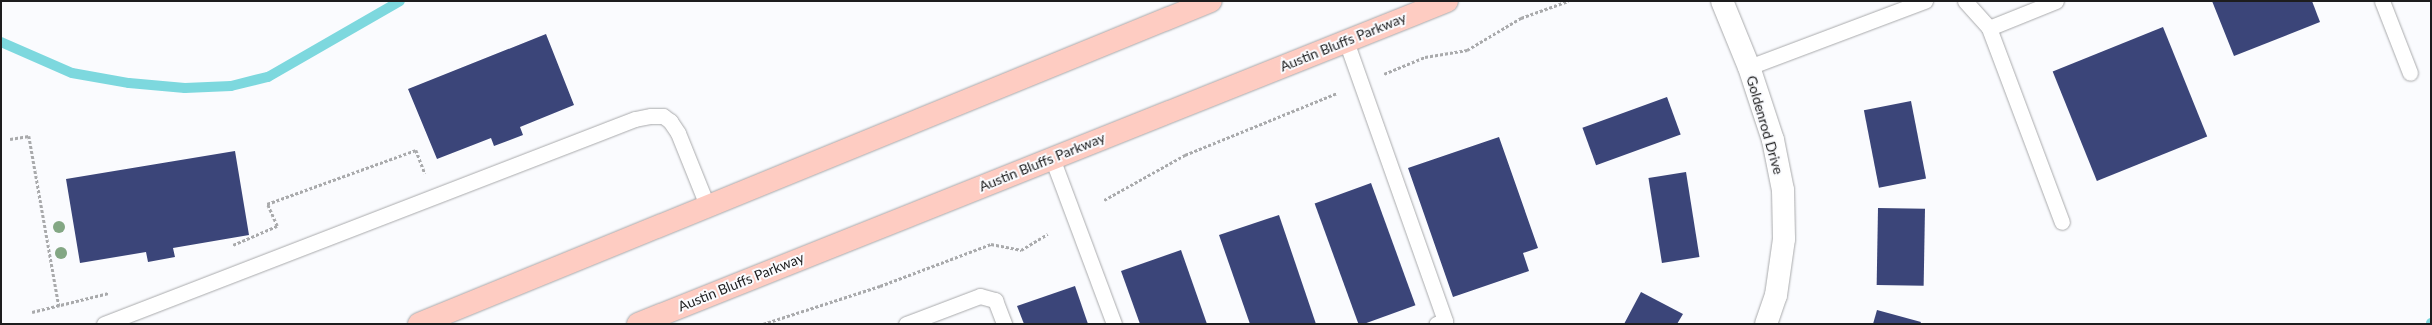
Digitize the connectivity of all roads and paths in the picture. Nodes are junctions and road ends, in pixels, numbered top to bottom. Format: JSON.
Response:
{"nodes":[{"id":1,"x":1211,"y":1,"type":"edge"},
{"id":2,"x":1447,"y":1,"type":"edge"},
{"id":3,"x":1568,"y":1,"type":"edge"},
{"id":4,"x":1722,"y":1,"type":"edge"},
{"id":5,"x":1925,"y":1,"type":"edge"},
{"id":6,"x":1964,"y":1,"type":"edge"},
{"id":7,"x":2056,"y":1,"type":"edge"},
{"id":8,"x":2382,"y":1,"type":"edge"},
{"id":9,"x":1989,"y":28,"type":"junction"},
{"id":10,"x":1346,"y":41,"type":"junction"},
{"id":11,"x":1749,"y":67,"type":"junction"},
{"id":12,"x":2410,"y":73,"type":"dead end"},
{"id":13,"x":1361,"y":84,"type":"junction"},
{"id":14,"x":10,"y":139,"type":"dead end"},
{"id":15,"x":1052,"y":158,"type":"junction"},
{"id":16,"x":427,"y":177,"type":"dead end"},
{"id":17,"x":1104,"y":200,"type":"dead end"},
{"id":18,"x":707,"y":205,"type":"junction"},
{"id":19,"x":2062,"y":222,"type":"dead end"},
{"id":20,"x":1048,"y":234,"type":"dead end"},
{"id":21,"x":230,"y":246,"type":"dead end"},
{"id":22,"x":111,"y":292,"type":"dead end"},
{"id":23,"x":59,"y":306,"type":"junction"},
{"id":24,"x":32,"y":312,"type":"dead end"},
{"id":25,"x":104,"y":324,"type":"edge"},
{"id":26,"x":418,"y":324,"type":"edge"},
{"id":27,"x":638,"y":324,"type":"edge"},
{"id":28,"x":763,"y":324,"type":"edge"},
{"id":29,"x":906,"y":324,"type":"edge"},
{"id":30,"x":1004,"y":324,"type":"edge"},
{"id":31,"x":1114,"y":324,"type":"edge"},
{"id":32,"x":1436,"y":324,"type":"edge"},
{"id":33,"x":1766,"y":324,"type":"edge"}],
"edges":[{"from":1,"to":18,"type":"main road"},
{"from":2,"to":10,"type":"main road","name":"Austin Bluffs Parkway"},
{"from":3,"to":13,"type":"path"},
{"from":4,"to":11,"type":"street","name":"Goldenrod Drive"},
{"from":5,"to":11,"type":"lane"},
{"from":6,"to":9,"type":"lane"},
{"from":7,"to":9,"type":"lane"},
{"from":8,"to":12,"type":"lane"},
{"from":9,"to":19,"type":"lane"},
{"from":10,"to":13,"type":"lane"},
{"from":10,"to":15,"type":"main road","name":"Austin Bluffs Parkway"},
{"from":11,"to":33,"type":"street","name":"Goldenrod Drive"},
{"from":13,"to":17,"type":"path"},
{"from":13,"to":32,"type":"lane"},
{"from":14,"to":23,"type":"path"},
{"from":15,"to":27,"type":"main road","name":"Austin Bluffs Parkway"},
{"from":15,"to":31,"type":"lane"},
{"from":16,"to":21,"type":"path"},
{"from":18,"to":25,"type":"lane"},
{"from":18,"to":26,"type":"main road"},
{"from":20,"to":28,"type":"path"},
{"from":22,"to":23,"type":"path"},
{"from":23,"to":24,"type":"path"},
{"from":29,"to":30,"type":"lane"}]}
